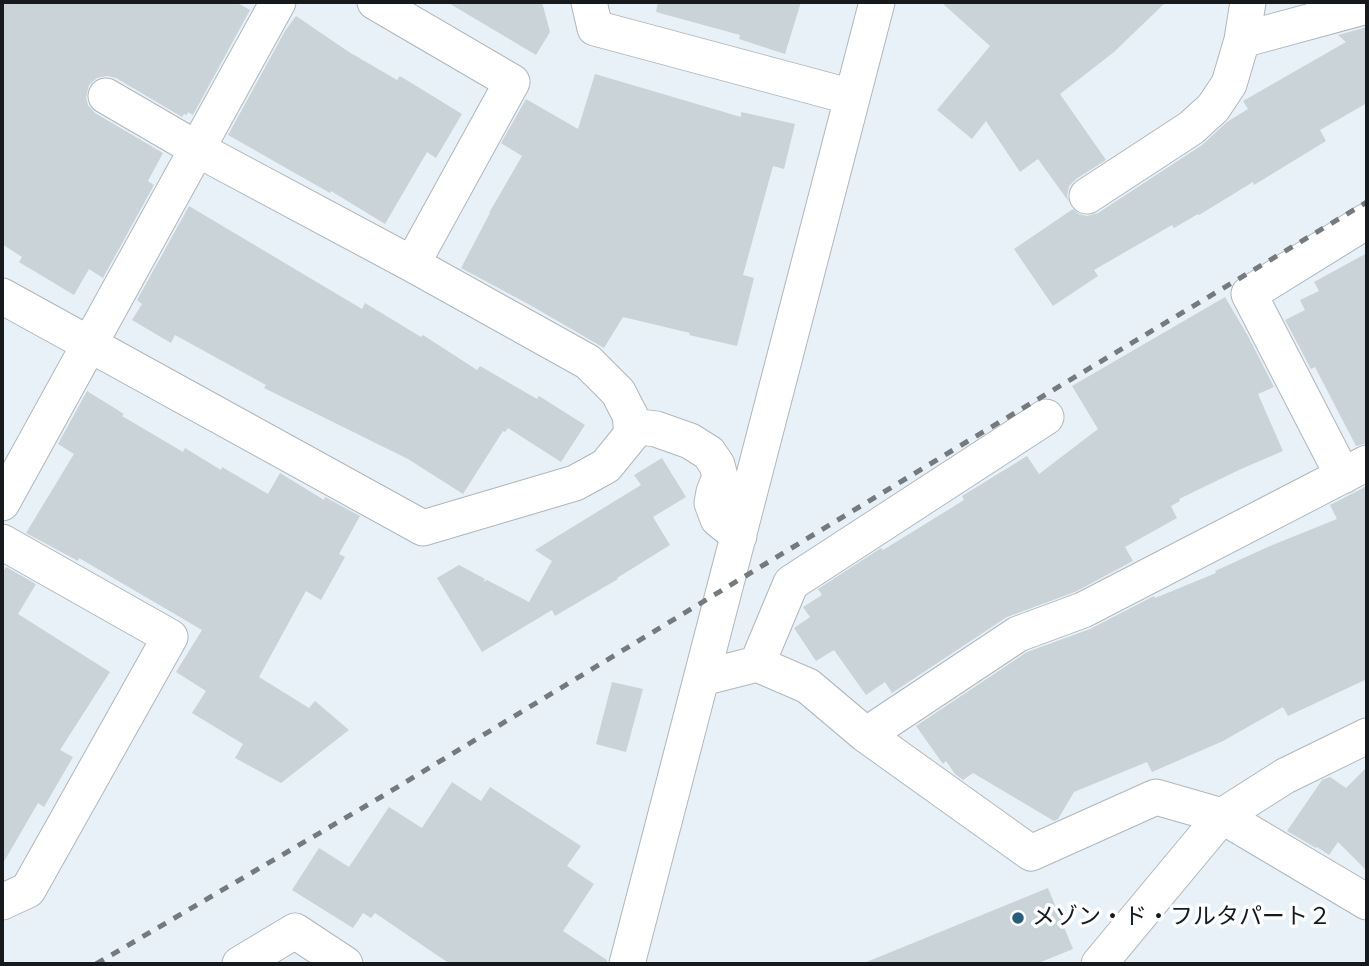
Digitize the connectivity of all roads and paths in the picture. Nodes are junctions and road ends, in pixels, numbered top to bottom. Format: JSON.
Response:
{"nodes":[{"id":1,"x":278,"y":2,"type":"edge"},
{"id":2,"x":375,"y":2,"type":"edge"},
{"id":3,"x":589,"y":2,"type":"edge"},
{"id":4,"x":877,"y":2,"type":"edge"},
{"id":5,"x":1248,"y":2,"type":"edge"},
{"id":6,"x":1367,"y":6,"type":"edge"},
{"id":7,"x":1242,"y":40,"type":"junction"},
{"id":8,"x":106,"y":96,"type":"dead end"},
{"id":9,"x":852,"y":97,"type":"junction"},
{"id":10,"x":197,"y":149,"type":"junction"},
{"id":11,"x":1087,"y":196,"type":"dead end"},
{"id":12,"x":1367,"y":221,"type":"edge"},
{"id":13,"x":412,"y":264,"type":"junction"},
{"id":14,"x":2,"y":296,"type":"edge"},
{"id":15,"x":89,"y":345,"type":"junction"},
{"id":16,"x":1046,"y":417,"type":"dead end"},
{"id":17,"x":631,"y":426,"type":"junction"},
{"id":18,"x":1355,"y":470,"type":"edge"},
{"id":19,"x":2,"y":503,"type":"edge"},
{"id":20,"x":739,"y":536,"type":"junction"},
{"id":21,"x":2,"y":542,"type":"edge"},
{"id":22,"x":757,"y":664,"type":"junction"},
{"id":23,"x":702,"y":678,"type":"junction"},
{"id":24,"x":866,"y":735,"type":"junction"},
{"id":25,"x":1367,"y":736,"type":"edge"},
{"id":26,"x":1222,"y":816,"type":"junction"},
{"id":27,"x":2,"y":902,"type":"edge"},
{"id":28,"x":1367,"y":902,"type":"edge"},
{"id":29,"x":240,"y":964,"type":"edge"},
{"id":30,"x":345,"y":964,"type":"edge"},
{"id":31,"x":627,"y":964,"type":"edge"},
{"id":32,"x":1099,"y":964,"type":"edge"}],
"edges":[{"from":1,"to":10,"type":"street"},
{"from":2,"to":13,"type":"street"},
{"from":3,"to":9,"type":"street"},
{"from":4,"to":9,"type":"street"},
{"from":5,"to":7,"type":"street"},
{"from":6,"to":7,"type":"street"},
{"from":7,"to":11,"type":"street"},
{"from":8,"to":10,"type":"street"},
{"from":9,"to":20,"type":"street"},
{"from":10,"to":13,"type":"street"},
{"from":10,"to":15,"type":"street"},
{"from":12,"to":18,"type":"street"},
{"from":13,"to":17,"type":"street"},
{"from":14,"to":15,"type":"street"},
{"from":15,"to":17,"type":"street"},
{"from":15,"to":19,"type":"street"},
{"from":16,"to":22,"type":"street"},
{"from":17,"to":20,"type":"street"},
{"from":18,"to":24,"type":"street"},
{"from":20,"to":23,"type":"street"},
{"from":21,"to":27,"type":"street"},
{"from":22,"to":23,"type":"street"},
{"from":22,"to":24,"type":"street"},
{"from":23,"to":31,"type":"street"},
{"from":24,"to":26,"type":"street"},
{"from":25,"to":26,"type":"street"},
{"from":26,"to":28,"type":"street"},
{"from":26,"to":32,"type":"street"},
{"from":29,"to":30,"type":"street"}]}
